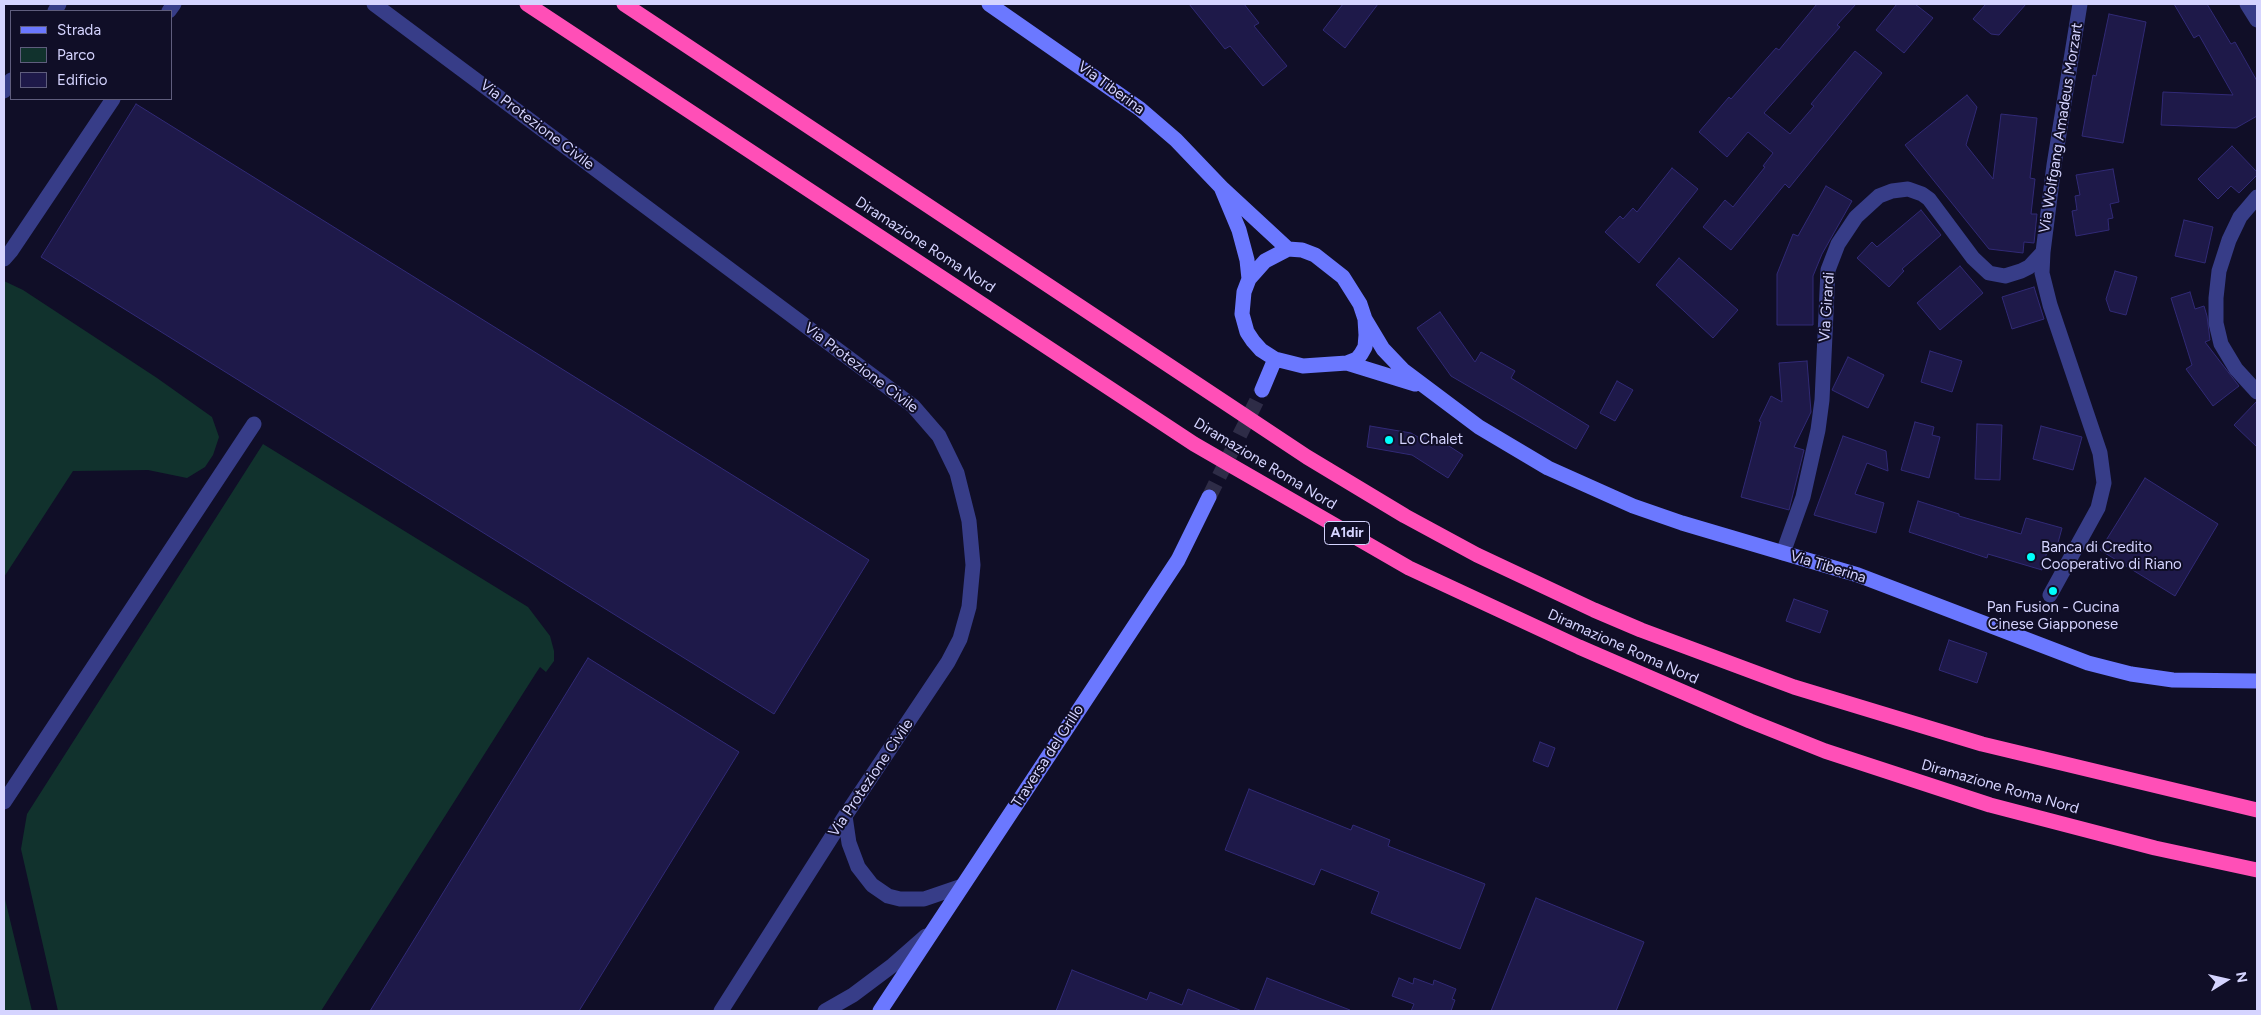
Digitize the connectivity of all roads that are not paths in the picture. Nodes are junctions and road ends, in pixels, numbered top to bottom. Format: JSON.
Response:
{"nodes":[{"id":1,"x":374,"y":4,"type":"edge"},
{"id":2,"x":527,"y":4,"type":"edge"},
{"id":3,"x":624,"y":4,"type":"edge"},
{"id":4,"x":988,"y":4,"type":"edge"},
{"id":5,"x":2080,"y":4,"type":"edge"},
{"id":6,"x":2251,"y":5,"type":"edge"},
{"id":7,"x":2257,"y":20,"type":"edge"},
{"id":8,"x":112,"y":100,"type":"edge"},
{"id":9,"x":1221,"y":187,"type":"junction"},
{"id":10,"x":2257,"y":197,"type":"edge"},
{"id":11,"x":1288,"y":249,"type":"junction"},
{"id":12,"x":2043,"y":252,"type":"junction"},
{"id":13,"x":4,"y":258,"type":"edge"},
{"id":14,"x":1250,"y":279,"type":"junction"},
{"id":15,"x":1365,"y":319,"type":"junction"},
{"id":16,"x":1275,"y":359,"type":"junction"},
{"id":17,"x":1347,"y":363,"type":"junction"},
{"id":18,"x":1422,"y":386,"type":"junction"},
{"id":19,"x":1262,"y":390,"type":"tunnel mouth"},
{"id":20,"x":2257,"y":392,"type":"edge"},
{"id":21,"x":254,"y":424,"type":"dead end"},
{"id":22,"x":1209,"y":496,"type":"tunnel mouth"},
{"id":23,"x":1783,"y":553,"type":"junction"},
{"id":24,"x":2050,"y":596,"type":"dead end"},
{"id":25,"x":2257,"y":681,"type":"edge"},
{"id":26,"x":4,"y":802,"type":"edge"},
{"id":27,"x":2257,"y":810,"type":"edge"},
{"id":28,"x":845,"y":816,"type":"junction"},
{"id":29,"x":2257,"y":870,"type":"edge"},
{"id":30,"x":962,"y":886,"type":"junction"},
{"id":31,"x":938,"y":924,"type":"junction"},
{"id":32,"x":721,"y":1011,"type":"edge"},
{"id":33,"x":825,"y":1011,"type":"edge"},
{"id":34,"x":880,"y":1011,"type":"edge"}],
"edges":[{"from":1,"to":28,"type":"street","name":"Via Protezione Civile"},
{"from":2,"to":29,"type":"highway","name":"Diramazione Roma Nord","number":"A1dir"},
{"from":3,"to":27,"type":"highway","name":"Diramazione Roma Nord"},
{"from":4,"to":9,"type":"main road","name":"Via Tiberina"},
{"from":5,"to":12,"type":"street","name":"Via Wolfgang Amadeus Morzart"},
{"from":6,"to":7,"type":"street"},
{"from":8,"to":13,"type":"street"},
{"from":9,"to":11,"type":"main road","name":"Via Tiberina"},
{"from":9,"to":14,"type":"main road","name":"Via Tiberina"},
{"from":10,"to":20,"type":"street"},
{"from":11,"to":14,"type":"main road","name":"Via Tiberina"},
{"from":11,"to":15,"type":"main road","name":"Via Tiberina"},
{"from":12,"to":23,"type":"street","name":"Via Girardi"},
{"from":12,"to":24,"type":"street","name":"Via Wolfgang Amadeus Morzart"},
{"from":14,"to":16,"type":"main road","name":"Via Tiberina"},
{"from":15,"to":17,"type":"main road","name":"Via Tiberina"},
{"from":15,"to":18,"type":"main road","name":"Via Tiberina"},
{"from":16,"to":17,"type":"main road","name":"Via Tiberina"},
{"from":16,"to":19,"type":"main road"},
{"from":17,"to":18,"type":"main road","name":"Via Tiberina"},
{"from":18,"to":23,"type":"main road","name":"Via Tiberina"},
{"from":21,"to":26,"type":"street"},
{"from":22,"to":30,"type":"main road","name":"Traversa del Grillo"},
{"from":23,"to":25,"type":"main road","name":"Via Tiberina"},
{"from":28,"to":30,"type":"street"},
{"from":28,"to":32,"type":"street","name":"Via Protezione Civile"},
{"from":30,"to":31,"type":"main road","name":"Traversa del Grillo"},
{"from":31,"to":33,"type":"street"},
{"from":31,"to":34,"type":"main road","name":"Traversa del Grillo"}]}
